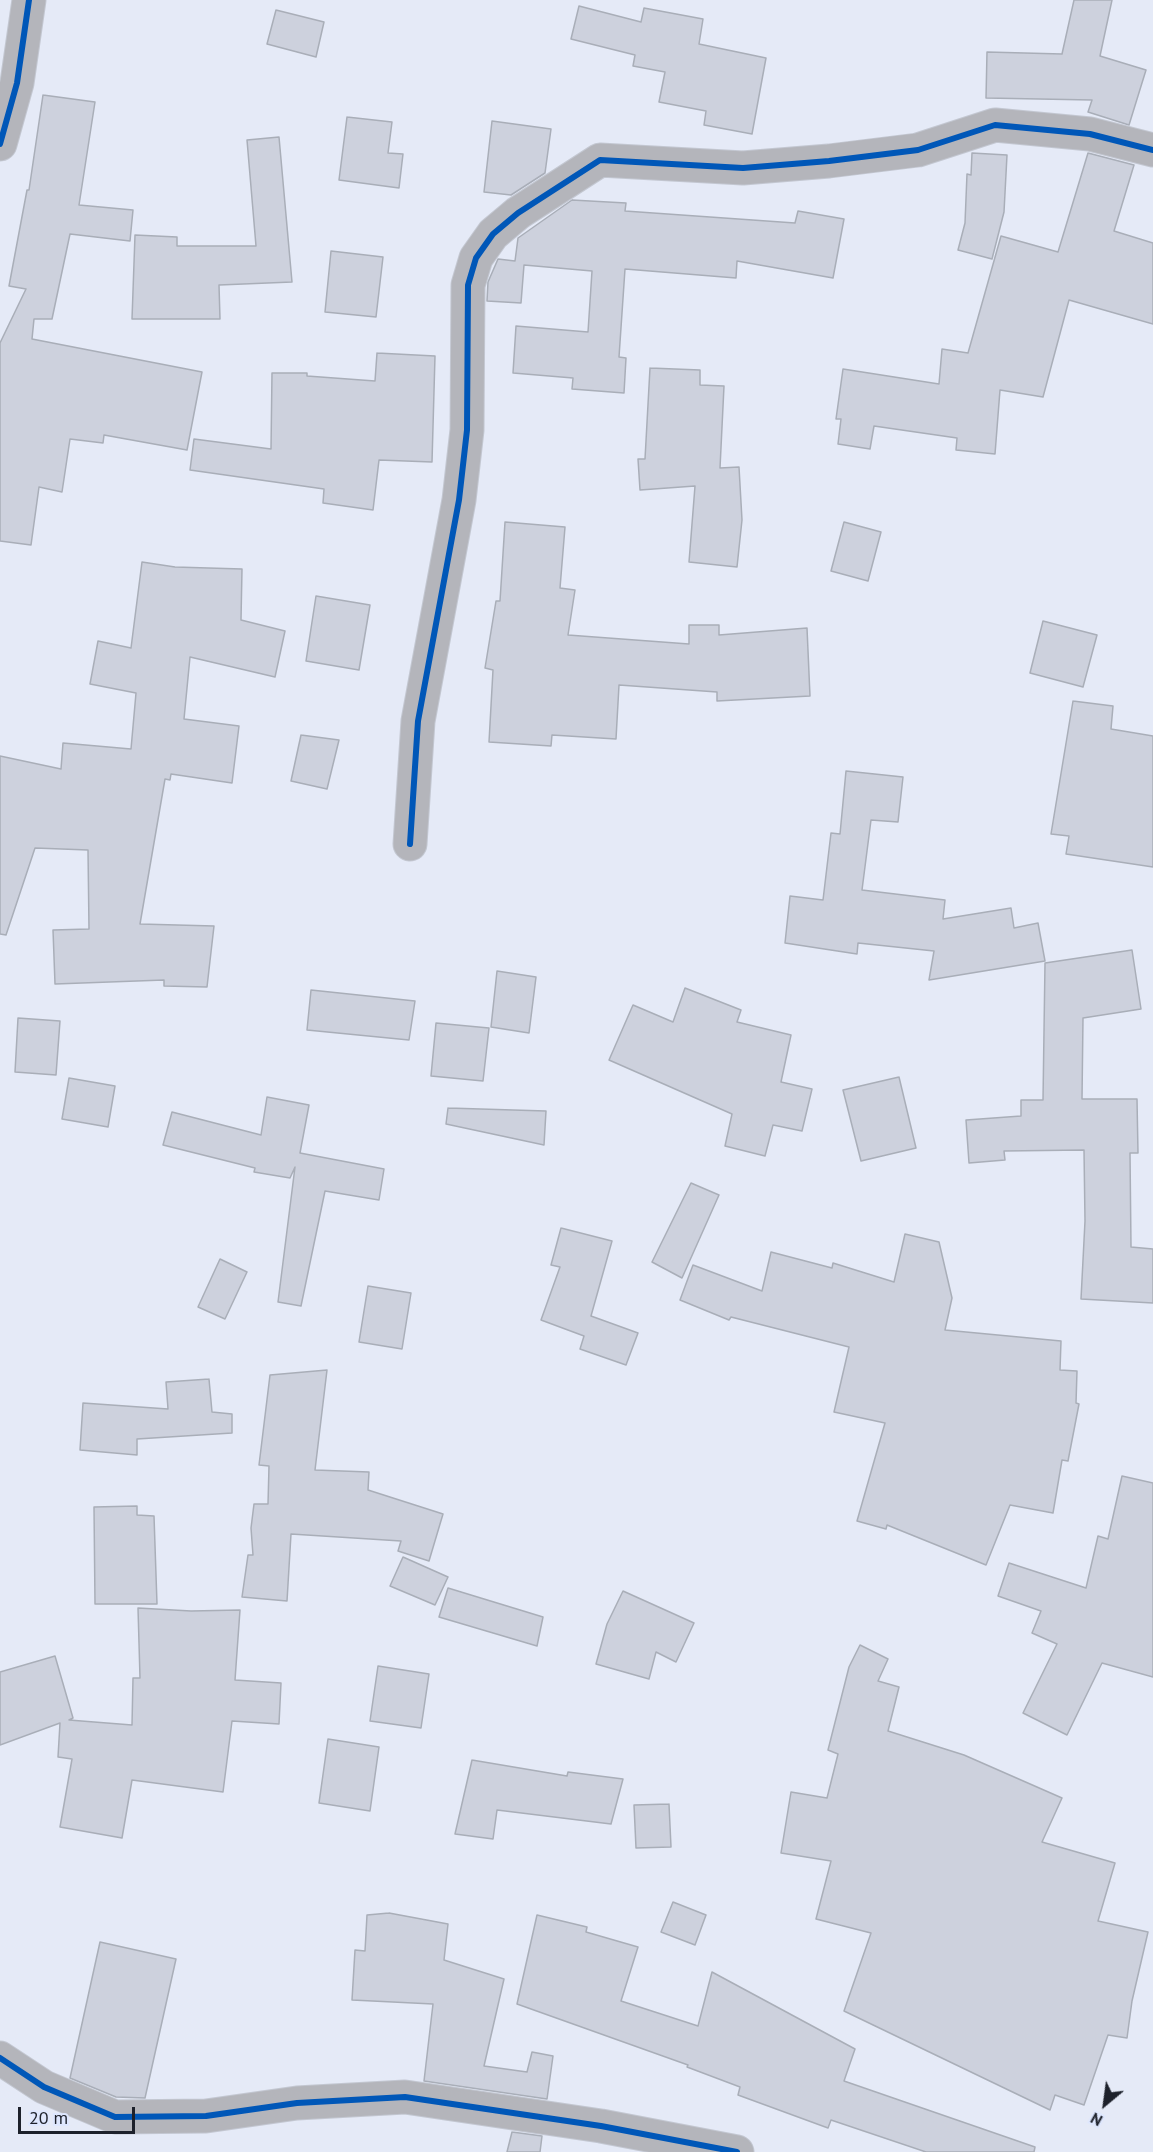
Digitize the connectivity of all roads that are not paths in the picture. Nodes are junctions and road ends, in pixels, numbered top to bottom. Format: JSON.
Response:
{"nodes":[{"id":1,"x":28,"y":0,"type":"edge"},
{"id":2,"x":0,"y":144,"type":"edge"},
{"id":3,"x":1153,"y":150,"type":"edge"},
{"id":4,"x":410,"y":844,"type":"dead end"},
{"id":5,"x":0,"y":2058,"type":"edge"},
{"id":6,"x":736,"y":2152,"type":"edge"}],
"edges":[{"from":1,"to":2,"type":"street"},
{"from":3,"to":4,"type":"street"},
{"from":5,"to":6,"type":"street"}]}
